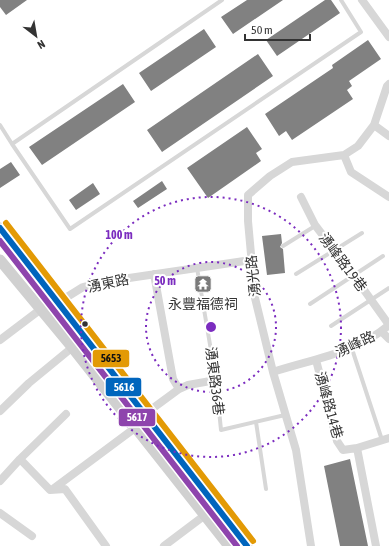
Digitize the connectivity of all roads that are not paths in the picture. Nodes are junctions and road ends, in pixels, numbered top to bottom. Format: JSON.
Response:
{"nodes":[{"id":1,"x":222,"y":0,"type":"edge"},
{"id":2,"x":341,"y":0,"type":"edge"},
{"id":3,"x":362,"y":0,"type":"edge"},
{"id":4,"x":389,"y":37,"type":"edge"},
{"id":5,"x":389,"y":84,"type":"edge"},
{"id":6,"x":0,"y":125,"type":"edge"},
{"id":7,"x":374,"y":125,"type":"junction"},
{"id":8,"x":389,"y":136,"type":"edge"},
{"id":9,"x":12,"y":144,"type":"junction"},
{"id":10,"x":344,"y":155,"type":"junction"},
{"id":11,"x":301,"y":197,"type":"dead end"},
{"id":12,"x":389,"y":197,"type":"edge"},
{"id":13,"x":315,"y":225,"type":"junction"},
{"id":14,"x":0,"y":228,"type":"edge"},
{"id":15,"x":362,"y":234,"type":"dead end"},
{"id":16,"x":283,"y":246,"type":"dead end"},
{"id":17,"x":335,"y":251,"type":"junction"},
{"id":18,"x":383,"y":256,"type":"dead end"},
{"id":19,"x":0,"y":260,"type":"edge"},
{"id":20,"x":251,"y":260,"type":"junction"},
{"id":21,"x":197,"y":268,"type":"junction"},
{"id":22,"x":154,"y":274,"type":"junction"},
{"id":23,"x":296,"y":274,"type":"dead end"},
{"id":24,"x":354,"y":276,"type":"junction"},
{"id":25,"x":389,"y":288,"type":"edge"},
{"id":26,"x":372,"y":300,"type":"junction"},
{"id":27,"x":59,"y":302,"type":"junction"},
{"id":28,"x":310,"y":304,"type":"dead end"},
{"id":29,"x":41,"y":309,"type":"junction"},
{"id":30,"x":389,"y":325,"type":"edge"},
{"id":31,"x":331,"y":326,"type":"dead end"},
{"id":32,"x":382,"y":332,"type":"junction"},
{"id":33,"x":86,"y":337,"type":"junction"},
{"id":34,"x":389,"y":339,"type":"edge"},
{"id":35,"x":0,"y":340,"type":"edge"},
{"id":36,"x":72,"y":347,"type":"junction"},
{"id":37,"x":352,"y":349,"type":"junction"},
{"id":38,"x":316,"y":360,"type":"junction"},
{"id":39,"x":273,"y":372,"type":"junction"},
{"id":40,"x":216,"y":380,"type":"junction"},
{"id":41,"x":179,"y":389,"type":"junction"},
{"id":42,"x":0,"y":411,"type":"edge"},
{"id":43,"x":66,"y":414,"type":"dead end"},
{"id":44,"x":145,"y":414,"type":"junction"},
{"id":45,"x":286,"y":415,"type":"junction"},
{"id":46,"x":256,"y":422,"type":"junction"},
{"id":47,"x":135,"y":428,"type":"junction"},
{"id":48,"x":386,"y":439,"type":"edge"},
{"id":49,"x":356,"y":448,"type":"junction"},
{"id":50,"x":20,"y":458,"type":"junction"},
{"id":51,"x":0,"y":481,"type":"edge"},
{"id":52,"x":266,"y":489,"type":"dead end"},
{"id":53,"x":53,"y":490,"type":"junction"},
{"id":54,"x":217,"y":506,"type":"junction"},
{"id":55,"x":0,"y":513,"type":"edge"},
{"id":56,"x":205,"y":515,"type":"junction"},
{"id":57,"x":32,"y":536,"type":"dead end"},
{"id":58,"x":106,"y":546,"type":"edge"},
{"id":59,"x":164,"y":546,"type":"edge"},
{"id":60,"x":229,"y":546,"type":"edge"},
{"id":61,"x":247,"y":546,"type":"edge"},
{"id":62,"x":311,"y":546,"type":"edge"},
{"id":63,"x":376,"y":546,"type":"edge"}],
"edges":[{"from":1,"to":9,"type":"lane"},
{"from":2,"to":9,"type":"lane"},
{"from":3,"to":4,"type":"street"},
{"from":5,"to":7,"type":"street","name":"湧光路"},
{"from":6,"to":9,"type":"lane"},
{"from":7,"to":8,"type":"street"},
{"from":7,"to":10,"type":"street","name":"湧光路"},
{"from":10,"to":12,"type":"street"},
{"from":10,"to":20,"type":"street","name":"湧光路"},
{"from":11,"to":13,"type":"street","name":"湧峰路19巷"},
{"from":13,"to":16,"type":"lane"},
{"from":13,"to":17,"type":"street","name":"湧峰路19巷"},
{"from":14,"to":27,"type":"main road"},
{"from":15,"to":17,"type":"lane"},
{"from":17,"to":23,"type":"lane"},
{"from":17,"to":24,"type":"street","name":"湧峰路19巷"},
{"from":18,"to":24,"type":"lane"},
{"from":19,"to":29,"type":"main road"},
{"from":20,"to":21,"type":"street","name":"湧東路"},
{"from":20,"to":39,"type":"street","name":"湧光路"},
{"from":21,"to":22,"type":"street","name":"湧東路"},
{"from":21,"to":40,"type":"lane","name":"湧東路36巷"},
{"from":22,"to":27,"type":"street","name":"湧東路"},
{"from":22,"to":41,"type":"street"},
{"from":24,"to":26,"type":"street","name":"湧峰路19巷"},
{"from":24,"to":28,"type":"lane"},
{"from":25,"to":26,"type":"lane"},
{"from":26,"to":30,"type":"street","name":"湧峰路19巷"},
{"from":26,"to":31,"type":"lane"},
{"from":27,"to":29,"type":"street","name":"湧東路"},
{"from":27,"to":33,"type":"main road"},
{"from":29,"to":35,"type":"street","name":"湧東路"},
{"from":29,"to":36,"type":"main road"},
{"from":30,"to":32,"type":"street","name":"湧峰路"},
{"from":32,"to":34,"type":"street"},
{"from":32,"to":37,"type":"street","name":"湧峰路"},
{"from":33,"to":36,"type":"street"},
{"from":33,"to":44,"type":"main road"},
{"from":36,"to":42,"type":"street"},
{"from":36,"to":47,"type":"main road"},
{"from":37,"to":38,"type":"street","name":"湧峰路"},
{"from":37,"to":48,"type":"lane"},
{"from":38,"to":39,"type":"street","name":"湧峰路"},
{"from":38,"to":49,"type":"street","name":"湧峰路14巷"},
{"from":39,"to":45,"type":"street","name":"湧光路"},
{"from":40,"to":41,"type":"street"},
{"from":40,"to":46,"type":"lane","name":"湧東路36巷"},
{"from":41,"to":44,"type":"street"},
{"from":43,"to":50,"type":"street"},
{"from":44,"to":47,"type":"street"},
{"from":44,"to":54,"type":"main road"},
{"from":45,"to":46,"type":"lane","name":"湧東路36巷"},
{"from":45,"to":62,"type":"street","name":"湧光路"},
{"from":46,"to":52,"type":"lane"},
{"from":47,"to":53,"type":"street"},
{"from":47,"to":56,"type":"main road"},
{"from":48,"to":49,"type":"street","name":"湧峰路14巷"},
{"from":49,"to":63,"type":"street"},
{"from":50,"to":51,"type":"street"},
{"from":50,"to":53,"type":"street"},
{"from":53,"to":58,"type":"street"},
{"from":54,"to":56,"type":"street"},
{"from":54,"to":61,"type":"main road"},
{"from":55,"to":57,"type":"street"},
{"from":56,"to":59,"type":"street"},
{"from":56,"to":60,"type":"main road"}]}
